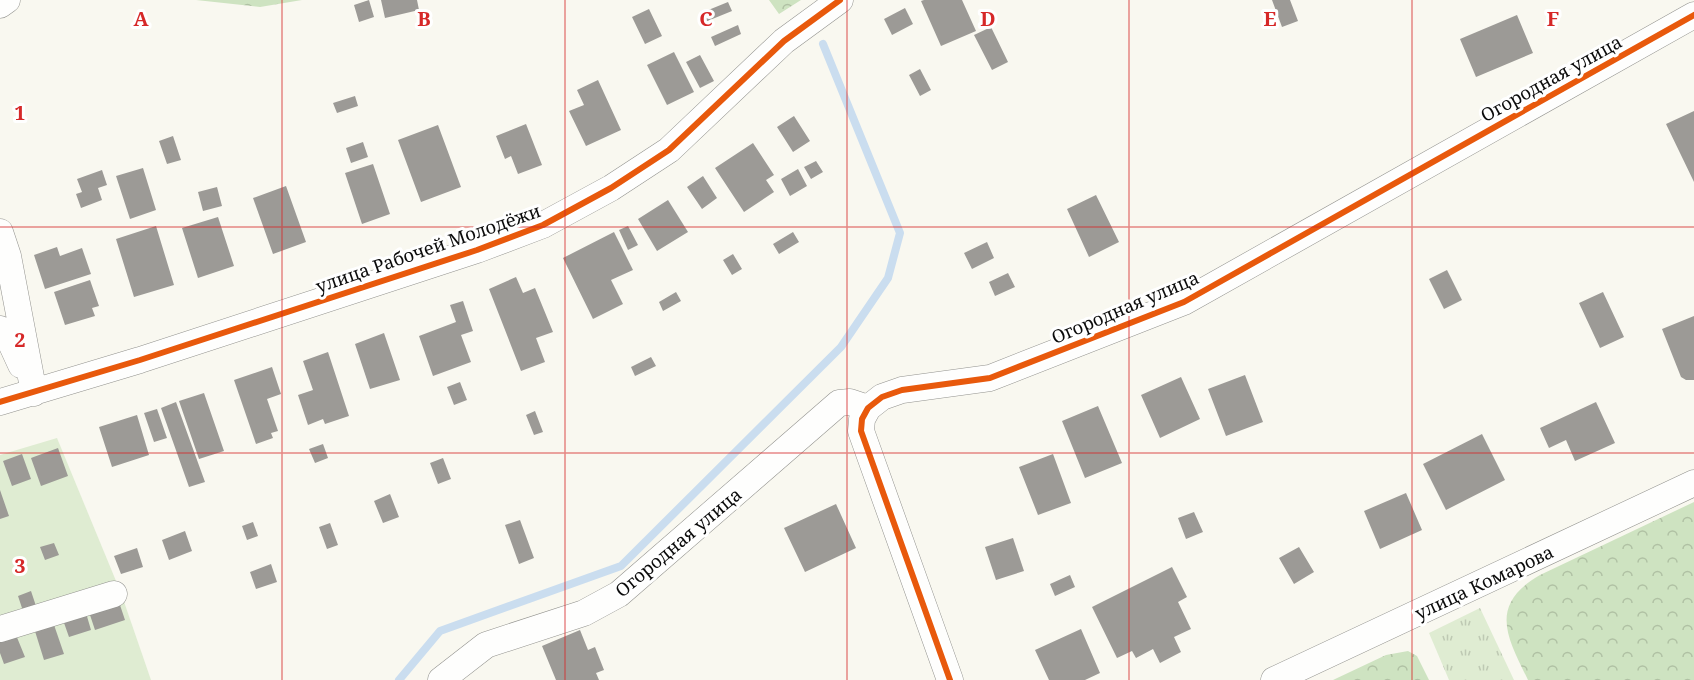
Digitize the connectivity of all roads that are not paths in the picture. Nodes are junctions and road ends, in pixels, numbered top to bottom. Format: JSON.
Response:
{"nodes":[{"id":1,"x":7,"y":0,"type":"edge"},
{"id":2,"x":840,"y":0,"type":"edge"},
{"id":3,"x":0,"y":5,"type":"edge"},
{"id":4,"x":1694,"y":15,"type":"edge"},
{"id":5,"x":0,"y":232,"type":"edge"},
{"id":6,"x":0,"y":329,"type":"edge"},
{"id":7,"x":34,"y":393,"type":"junction"},
{"id":8,"x":0,"y":402,"type":"edge"},
{"id":9,"x":868,"y":408,"type":"junction"},
{"id":10,"x":1694,"y":483,"type":"edge"},
{"id":11,"x":114,"y":594,"type":"dead end"},
{"id":12,"x":0,"y":629,"type":"edge"},
{"id":13,"x":441,"y":680,"type":"edge"},
{"id":14,"x":950,"y":680,"type":"edge"},
{"id":15,"x":1274,"y":680,"type":"edge"}],
"edges":[{"from":1,"to":3,"type":"street"},
{"from":2,"to":7,"type":"street","name":"улица Рабочей Молодёжи"},
{"from":4,"to":9,"type":"street","name":"Огородная улица"},
{"from":5,"to":7,"type":"street"},
{"from":6,"to":7,"type":"street"},
{"from":7,"to":8,"type":"street","name":"улица Рабочей Молодёжи"},
{"from":9,"to":13,"type":"street","name":"Огородная улица"},
{"from":9,"to":14,"type":"street"},
{"from":10,"to":15,"type":"street","name":"улица Комарова"},
{"from":11,"to":12,"type":"street"}]}
